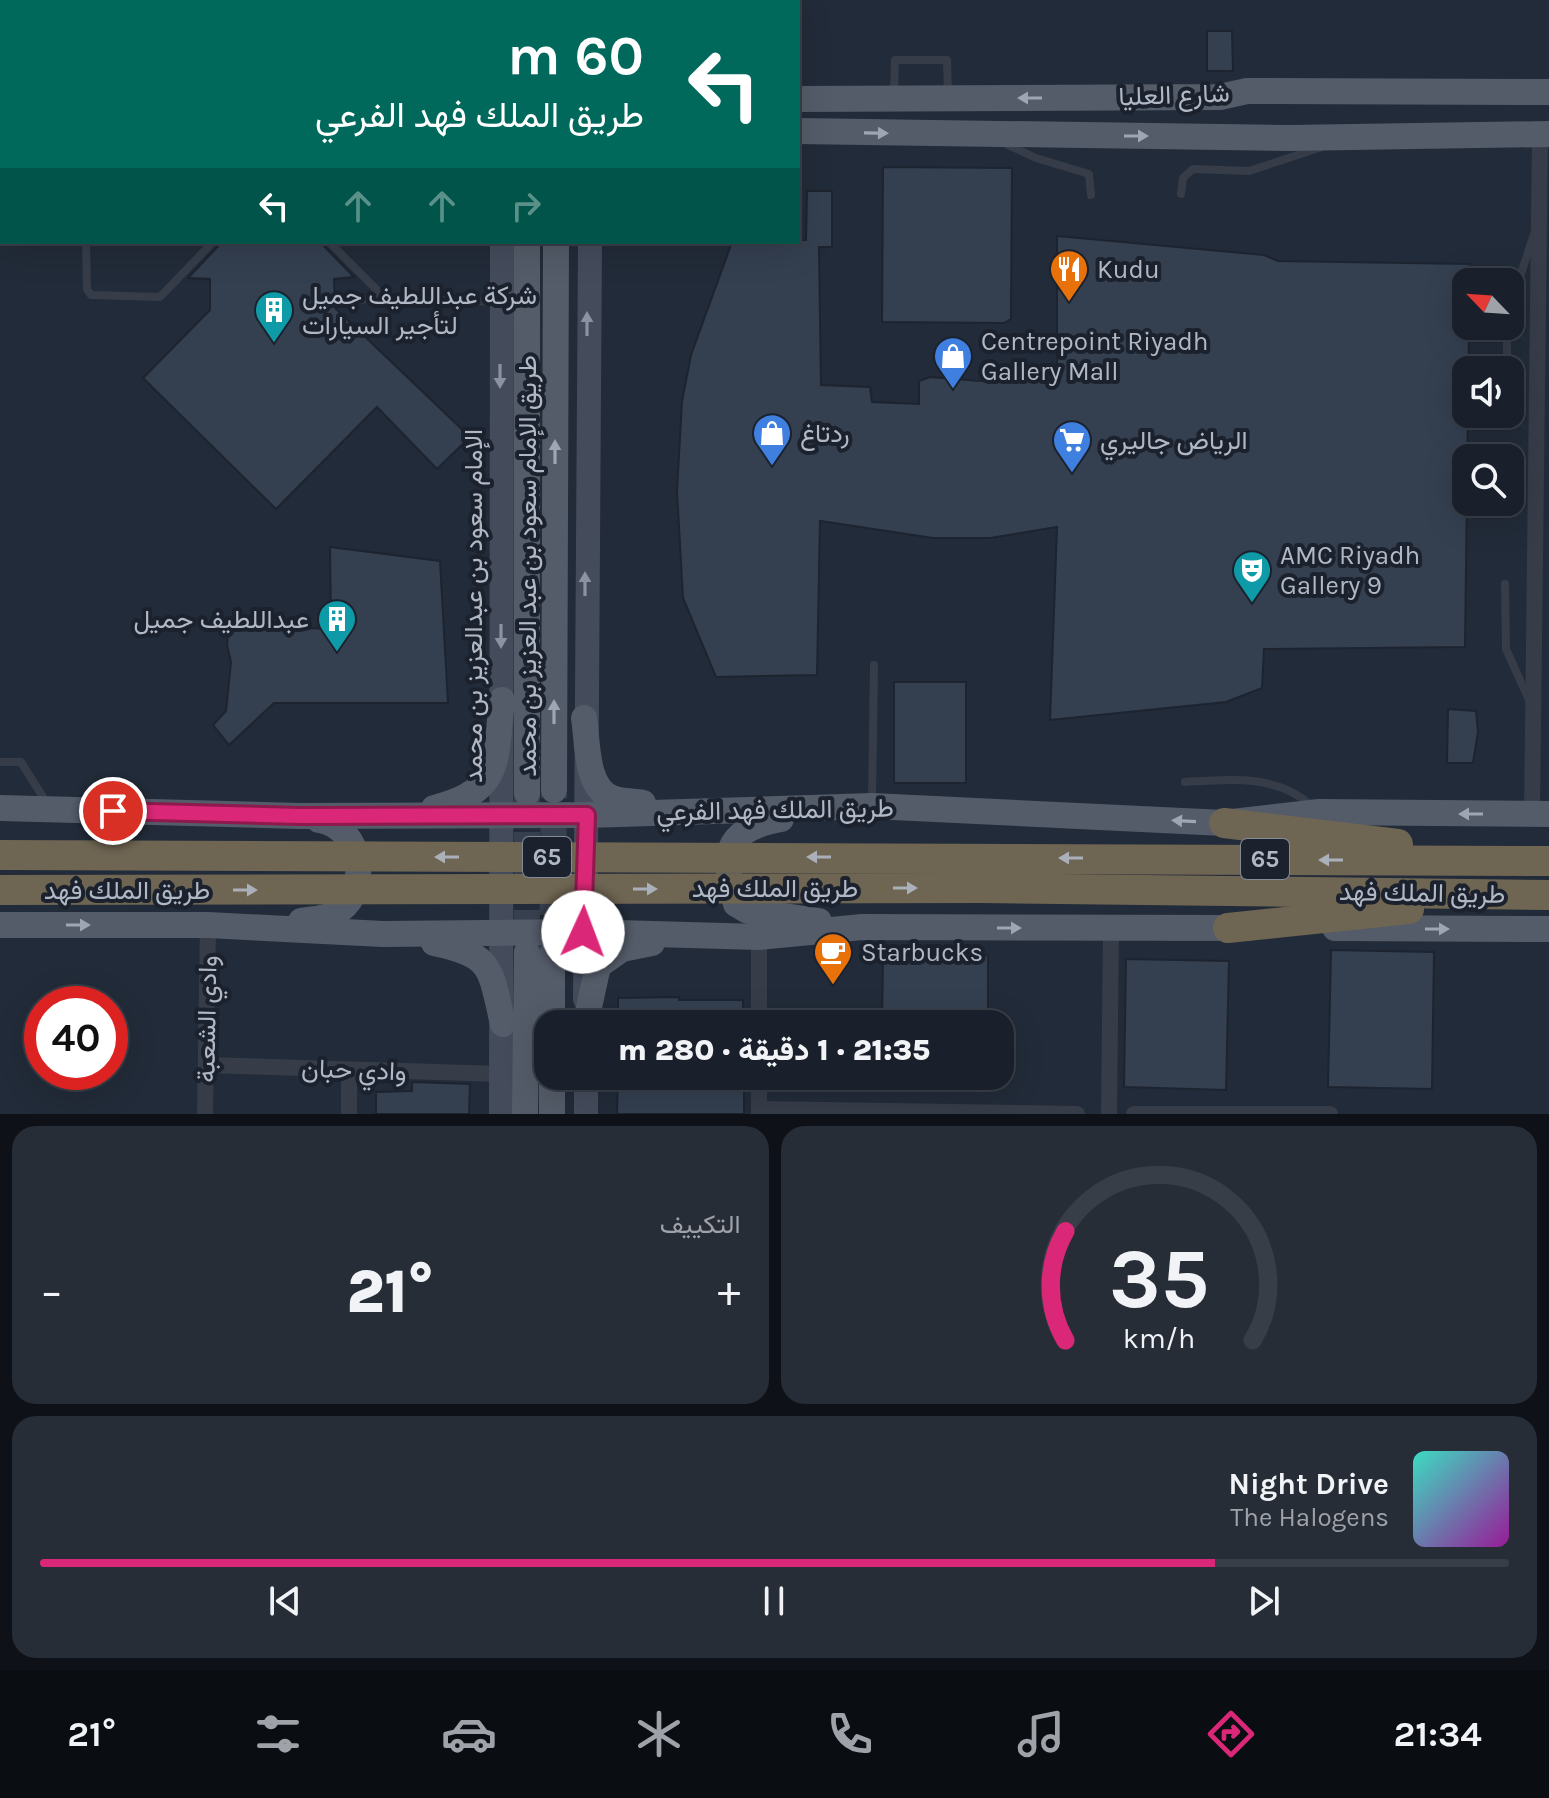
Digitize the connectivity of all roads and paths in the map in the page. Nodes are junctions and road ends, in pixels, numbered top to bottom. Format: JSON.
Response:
{"nodes":[{"id":1,"x":1549,"y":92,"type":"edge"},
{"id":2,"x":1384,"y":93,"type":"junction"},
{"id":3,"x":1220,"y":97,"type":"junction"},
{"id":4,"x":948,"y":98,"type":"junction"},
{"id":5,"x":800,"y":99,"type":"edge"},
{"id":6,"x":894,"y":99,"type":"junction"},
{"id":7,"x":800,"y":131,"type":"edge"},
{"id":8,"x":1382,"y":134,"type":"junction"},
{"id":9,"x":1545,"y":134,"type":"edge"},
{"id":10,"x":987,"y":135,"type":"junction"},
{"id":11,"x":1217,"y":137,"type":"junction"},
{"id":12,"x":1355,"y":137,"type":"junction"},
{"id":13,"x":1181,"y":194,"type":"dead end"},
{"id":14,"x":1091,"y":195,"type":"dead end"},
{"id":15,"x":1537,"y":225,"type":"junction"},
{"id":16,"x":86,"y":244,"type":"edge"},
{"id":17,"x":211,"y":244,"type":"edge"},
{"id":18,"x":331,"y":244,"type":"edge"},
{"id":19,"x":502,"y":244,"type":"edge"},
{"id":20,"x":527,"y":244,"type":"edge"},
{"id":21,"x":556,"y":244,"type":"edge"},
{"id":22,"x":590,"y":244,"type":"edge"},
{"id":23,"x":1523,"y":268,"type":"edge"},
{"id":24,"x":385,"y":298,"type":"junction"},
{"id":25,"x":343,"y":301,"type":"dead end"},
{"id":26,"x":500,"y":302,"type":"junction"},
{"id":27,"x":1505,"y":584,"type":"dead end"},
{"id":28,"x":874,"y":665,"type":"dead end"},
{"id":29,"x":502,"y":700,"type":"junction"},
{"id":30,"x":1534,"y":712,"type":"junction"},
{"id":31,"x":584,"y":718,"type":"junction"},
{"id":32,"x":0,"y":762,"type":"edge"},
{"id":33,"x":1185,"y":782,"type":"dead end"},
{"id":34,"x":554,"y":790,"type":"tunnel mouth"},
{"id":35,"x":527,"y":793,"type":"tunnel mouth"},
{"id":36,"x":866,"y":806,"type":"junction"},
{"id":37,"x":0,"y":808,"type":"edge"},
{"id":38,"x":51,"y":809,"type":"junction"},
{"id":39,"x":702,"y":812,"type":"junction"},
{"id":40,"x":1319,"y":812,"type":"junction"},
{"id":41,"x":1540,"y":814,"type":"edge"},
{"id":42,"x":404,"y":815,"type":"junction"},
{"id":43,"x":502,"y":815,"type":"junction"},
{"id":44,"x":587,"y":815,"type":"junction"},
{"id":45,"x":300,"y":816,"type":"junction"},
{"id":46,"x":1224,"y":823,"type":"junction"},
{"id":47,"x":0,"y":855,"type":"edge"},
{"id":48,"x":1544,"y":861,"type":"edge"},
{"id":49,"x":0,"y":890,"type":"edge"},
{"id":50,"x":1549,"y":895,"type":"edge"},
{"id":51,"x":0,"y":925,"type":"edge"},
{"id":52,"x":208,"y":925,"type":"junction"},
{"id":53,"x":862,"y":927,"type":"junction"},
{"id":54,"x":267,"y":928,"type":"junction"},
{"id":55,"x":1228,"y":928,"type":"junction"},
{"id":56,"x":1111,"y":929,"type":"junction"},
{"id":57,"x":1549,"y":929,"type":"edge"},
{"id":58,"x":583,"y":932,"type":"junction"},
{"id":59,"x":500,"y":933,"type":"junction"},
{"id":60,"x":383,"y":934,"type":"junction"},
{"id":61,"x":694,"y":935,"type":"junction"},
{"id":62,"x":759,"y":937,"type":"junction"},
{"id":63,"x":534,"y":1010,"type":"edge"},
{"id":64,"x":534,"y":1010,"type":"edge"},
{"id":65,"x":549,"y":1010,"type":"edge"},
{"id":66,"x":586,"y":1010,"type":"edge"},
{"id":67,"x":589,"y":1010,"type":"edge"},
{"id":68,"x":759,"y":1010,"type":"edge"},
{"id":69,"x":503,"y":1024,"type":"junction"},
{"id":70,"x":206,"y":1065,"type":"junction"},
{"id":71,"x":349,"y":1070,"type":"junction"},
{"id":72,"x":502,"y":1074,"type":"junction"},
{"id":73,"x":552,"y":1090,"type":"edge"},
{"id":74,"x":586,"y":1090,"type":"edge"},
{"id":75,"x":759,"y":1090,"type":"edge"},
{"id":76,"x":759,"y":1112,"type":"edge"},
{"id":77,"x":205,"y":1114,"type":"edge"},
{"id":78,"x":349,"y":1114,"type":"edge"},
{"id":79,"x":501,"y":1114,"type":"edge"},
{"id":80,"x":525,"y":1114,"type":"edge"},
{"id":81,"x":552,"y":1114,"type":"edge"},
{"id":82,"x":586,"y":1114,"type":"edge"},
{"id":83,"x":994,"y":1114,"type":"edge"},
{"id":84,"x":1077,"y":1114,"type":"edge"},
{"id":85,"x":1109,"y":1114,"type":"edge"},
{"id":86,"x":1134,"y":1114,"type":"edge"},
{"id":87,"x":1285,"y":1114,"type":"edge"},
{"id":88,"x":1330,"y":1114,"type":"edge"}],
"edges":[{"from":1,"to":2,"type":"main road","name":"شارع العليا"},
{"from":2,"to":3,"type":"main road","name":"شارع العليا"},
{"from":2,"to":8,"type":"main road"},
{"from":3,"to":4,"type":"main road","name":"شارع العليا","one_way":true},
{"from":3,"to":11,"type":"main road"},
{"from":4,"to":6,"type":"main road","name":"شارع العليا"},
{"from":4,"to":6,"type":"lane"},
{"from":5,"to":6,"type":"main road","name":"شارع العليا"},
{"from":7,"to":10,"type":"main road","name":"شارع العليا","one_way":true},
{"from":8,"to":9,"type":"main road","name":"شارع العليا"},
{"from":8,"to":12,"type":"main road","name":"شارع العليا"},
{"from":9,"to":15,"type":"street"},
{"from":10,"to":11,"type":"main road","name":"شارع العليا","one_way":true},
{"from":10,"to":14,"type":"lane"},
{"from":11,"to":12,"type":"main road","name":"شارع العليا"},
{"from":12,"to":13,"type":"lane"},
{"from":15,"to":23,"type":"lane"},
{"from":15,"to":30,"type":"street"},
{"from":16,"to":17,"type":"lane"},
{"from":18,"to":24,"type":"lane"},
{"from":19,"to":26,"type":"main road","name":"الإمام سعود بن عبدالعزيز بن محمد"},
{"from":20,"to":35,"type":"main road","name":"طريق الإمام سعود بن عبد العزيز بن محمد"},
{"from":34,"to":21,"type":"main road","name":"طريق الإمام سعود بن عبد العزيز بن محمد","one_way":true},
{"from":31,"to":22,"type":"main road","one_way":true},
{"from":24,"to":25,"type":"lane"},
{"from":24,"to":26,"type":"lane"},
{"from":26,"to":29,"type":"main road","name":"الإمام سعود بن عبدالعزيز بن محمد","one_way":true},
{"from":27,"to":30,"type":"lane"},
{"from":28,"to":36,"type":"lane"},
{"from":29,"to":42,"type":"main road"},
{"from":29,"to":43,"type":"main road","name":"الإمام سعود بن عبدالعزيز بن محمد"},
{"from":30,"to":41,"type":"street"},
{"from":31,"to":39,"type":"main road"},
{"from":31,"to":44,"type":"main road"},
{"from":32,"to":38,"type":"lane"},
{"from":33,"to":40,"type":"lane"},
{"from":36,"to":39,"type":"main road","name":"طريق الملك فهد الفرعي"},
{"from":46,"to":36,"type":"main road","name":"طريق الملك فهد الفرعي","one_way":true},
{"from":36,"to":53,"type":"main road"},
{"from":37,"to":38,"type":"main road","name":"طريق الملك فهد الفرعي"},
{"from":38,"to":45,"type":"main road","name":"طريق الملك فهد الفرعي"},
{"from":39,"to":44,"type":"main road","name":"طريق الملك فهد الفرعي"},
{"from":41,"to":40,"type":"main road","name":"طريق الملك فهد الفرعي","one_way":true},
{"from":40,"to":46,"type":"main road","name":"طريق الملك فهد الفرعي"},
{"from":42,"to":43,"type":"main road","name":"طريق الملك فهد الفرعي"},
{"from":42,"to":45,"type":"main road","name":"طريق الملك فهد الفرعي"},
{"from":43,"to":44,"type":"main road","name":"طريق الملك فهد الفرعي"},
{"from":43,"to":59,"type":"main road","name":"الإمام سعود بن عبدالعزيز بن محمد"},
{"from":44,"to":58,"type":"main road"},
{"from":45,"to":54,"type":"main road"},
{"from":46,"to":48,"type":"highway"},
{"from":48,"to":47,"type":"highway","name":"طريق الملك فهد","number":"65","one_way":true},
{"from":49,"to":50,"type":"highway","name":"طريق الملك فهد","number":"65","one_way":true},
{"from":50,"to":55,"type":"highway"},
{"from":51,"to":52,"type":"main road","one_way":true},
{"from":52,"to":54,"type":"main road"},
{"from":52,"to":70,"type":"street","name":"وادي الشعبة"},
{"from":53,"to":56,"type":"main road","one_way":true},
{"from":53,"to":62,"type":"main road"},
{"from":54,"to":60,"type":"main road"},
{"from":55,"to":56,"type":"main road"},
{"from":55,"to":57,"type":"main road","one_way":true},
{"from":56,"to":85,"type":"street"},
{"from":58,"to":59,"type":"main road"},
{"from":58,"to":61,"type":"main road"},
{"from":58,"to":66,"type":"main road"},
{"from":59,"to":60,"type":"main road"},
{"from":59,"to":69,"type":"main road","name":"الإمام سعود بن عبدالعزيز بن محمد"},
{"from":60,"to":69,"type":"main road"},
{"from":61,"to":62,"type":"main road"},
{"from":61,"to":67,"type":"main road"},
{"from":62,"to":68,"type":"street"},
{"from":63,"to":65,"type":"main road"},
{"from":64,"to":80,"type":"main road"},
{"from":69,"to":72,"type":"main road","name":"الإمام سعود بن عبدالعزيز بن محمد"},
{"from":70,"to":71,"type":"street","name":"وادي حبان"},
{"from":70,"to":77,"type":"street","name":"وادي الشعبة"},
{"from":71,"to":72,"type":"street","name":"وادي حبان"},
{"from":71,"to":78,"type":"street"},
{"from":72,"to":79,"type":"main road","name":"الإمام سعود بن عبدالعزيز بن محمد"},
{"from":73,"to":81,"type":"main road"},
{"from":74,"to":82,"type":"main road"},
{"from":75,"to":76,"type":"street"},
{"from":76,"to":83,"type":"street"},
{"from":83,"to":84,"type":"street"},
{"from":86,"to":87,"type":"street"},
{"from":87,"to":88,"type":"street"}]}
